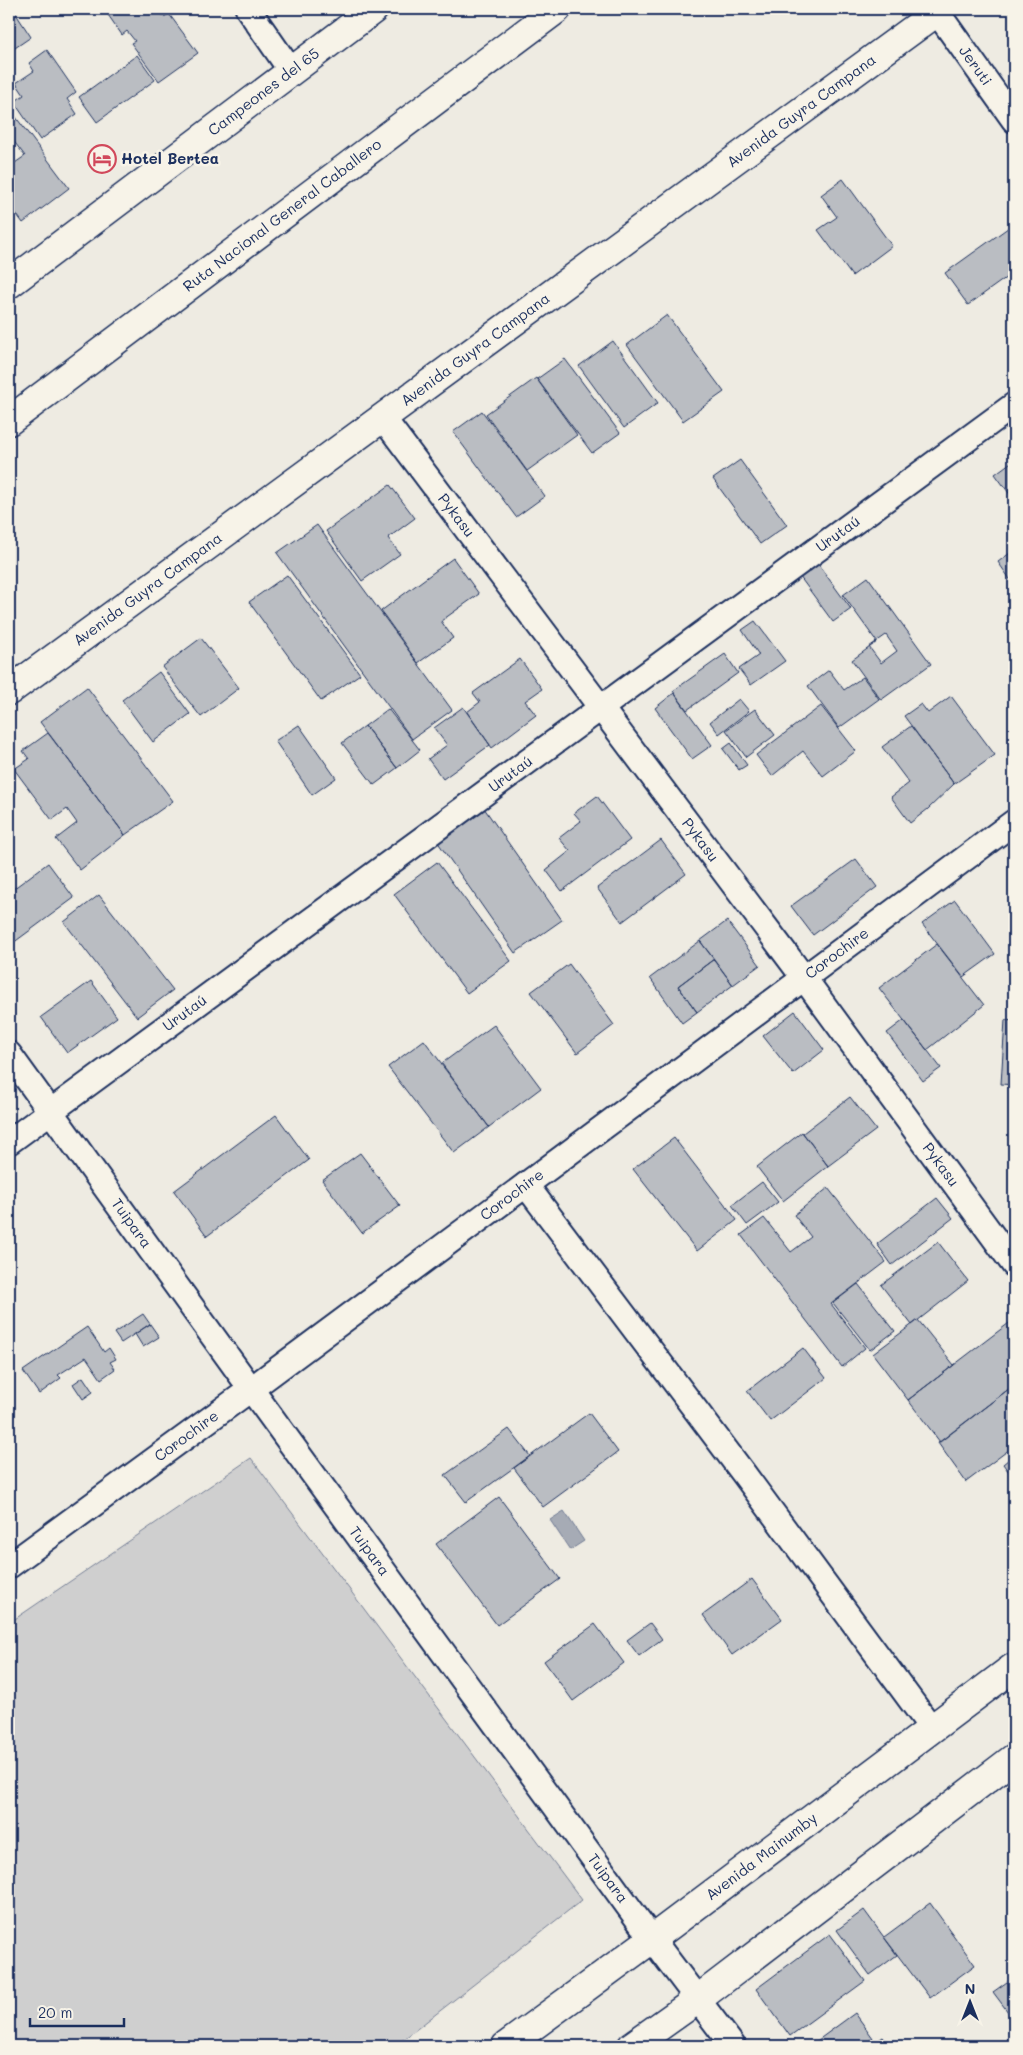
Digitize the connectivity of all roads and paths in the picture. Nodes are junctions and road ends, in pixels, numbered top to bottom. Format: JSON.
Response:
{"nodes":[{"id":1,"x":248,"y":9,"type":"edge"},
{"id":2,"x":374,"y":9,"type":"edge"},
{"id":3,"x":558,"y":9,"type":"edge"},
{"id":4,"x":939,"y":10,"type":"edge"},
{"id":5,"x":291,"y":71,"type":"junction"},
{"id":6,"x":1014,"y":120,"type":"edge"},
{"id":7,"x":9,"y":284,"type":"edge"},
{"id":8,"x":1014,"y":405,"type":"edge"},
{"id":9,"x":383,"y":418,"type":"junction"},
{"id":10,"x":9,"y":421,"type":"edge"},
{"id":11,"x":9,"y":691,"type":"edge"},
{"id":12,"x":601,"y":708,"type":"junction"},
{"id":13,"x":1014,"y":822,"type":"edge"},
{"id":14,"x":804,"y":978,"type":"junction"},
{"id":15,"x":9,"y":1054,"type":"edge"},
{"id":16,"x":51,"y":1111,"type":"junction"},
{"id":17,"x":9,"y":1142,"type":"edge"},
{"id":18,"x":526,"y":1185,"type":"junction"},
{"id":19,"x":1014,"y":1264,"type":"edge"},
{"id":20,"x":251,"y":1389,"type":"junction"},
{"id":21,"x":9,"y":1566,"type":"edge"},
{"id":22,"x":1014,"y":1667,"type":"edge"},
{"id":23,"x":932,"y":1729,"type":"junction"},
{"id":24,"x":1014,"y":1758,"type":"edge"},
{"id":25,"x":652,"y":1939,"type":"junction"},
{"id":26,"x":698,"y":1999,"type":"junction"},
{"id":27,"x":506,"y":2046,"type":"edge"},
{"id":28,"x":632,"y":2046,"type":"edge"},
{"id":29,"x":733,"y":2046,"type":"edge"}],
"edges":[{"from":1,"to":5,"type":"street"},
{"from":2,"to":5,"type":"main road","name":"Campeones del 65"},
{"from":3,"to":10,"type":"main road","name":"Ruta Nacional General Caballero"},
{"from":4,"to":6,"type":"street","name":"Jeruti"},
{"from":4,"to":9,"type":"main road","name":"Avenida Guyra Campana"},
{"from":5,"to":7,"type":"main road","name":"Campeones del 65"},
{"from":8,"to":12,"type":"street","name":"Urutaú"},
{"from":9,"to":11,"type":"main road","name":"Avenida Guyra Campana"},
{"from":9,"to":12,"type":"street","name":"Pykasu"},
{"from":12,"to":14,"type":"street","name":"Pykasu"},
{"from":12,"to":16,"type":"street","name":"Urutaú"},
{"from":13,"to":14,"type":"street","name":"Corochire"},
{"from":14,"to":18,"type":"street","name":"Corochire"},
{"from":14,"to":19,"type":"street","name":"Pykasu"},
{"from":15,"to":16,"type":"street","name":"Tuipara"},
{"from":16,"to":17,"type":"street","name":"Urutaú"},
{"from":16,"to":20,"type":"street","name":"Tuipara"},
{"from":18,"to":20,"type":"street","name":"Corochire"},
{"from":18,"to":23,"type":"street"},
{"from":20,"to":21,"type":"street","name":"Corochire"},
{"from":20,"to":25,"type":"street","name":"Tuipara"},
{"from":22,"to":23,"type":"main road","name":"Avenida Mainumby"},
{"from":23,"to":25,"type":"main road","name":"Avenida Mainumby"},
{"from":24,"to":26,"type":"main road"},
{"from":25,"to":26,"type":"street","name":"Tuipara"},
{"from":25,"to":27,"type":"main road","name":"Avenida Mainumby"},
{"from":26,"to":28,"type":"main road"},
{"from":26,"to":29,"type":"street","name":"Tuipara"}]}
